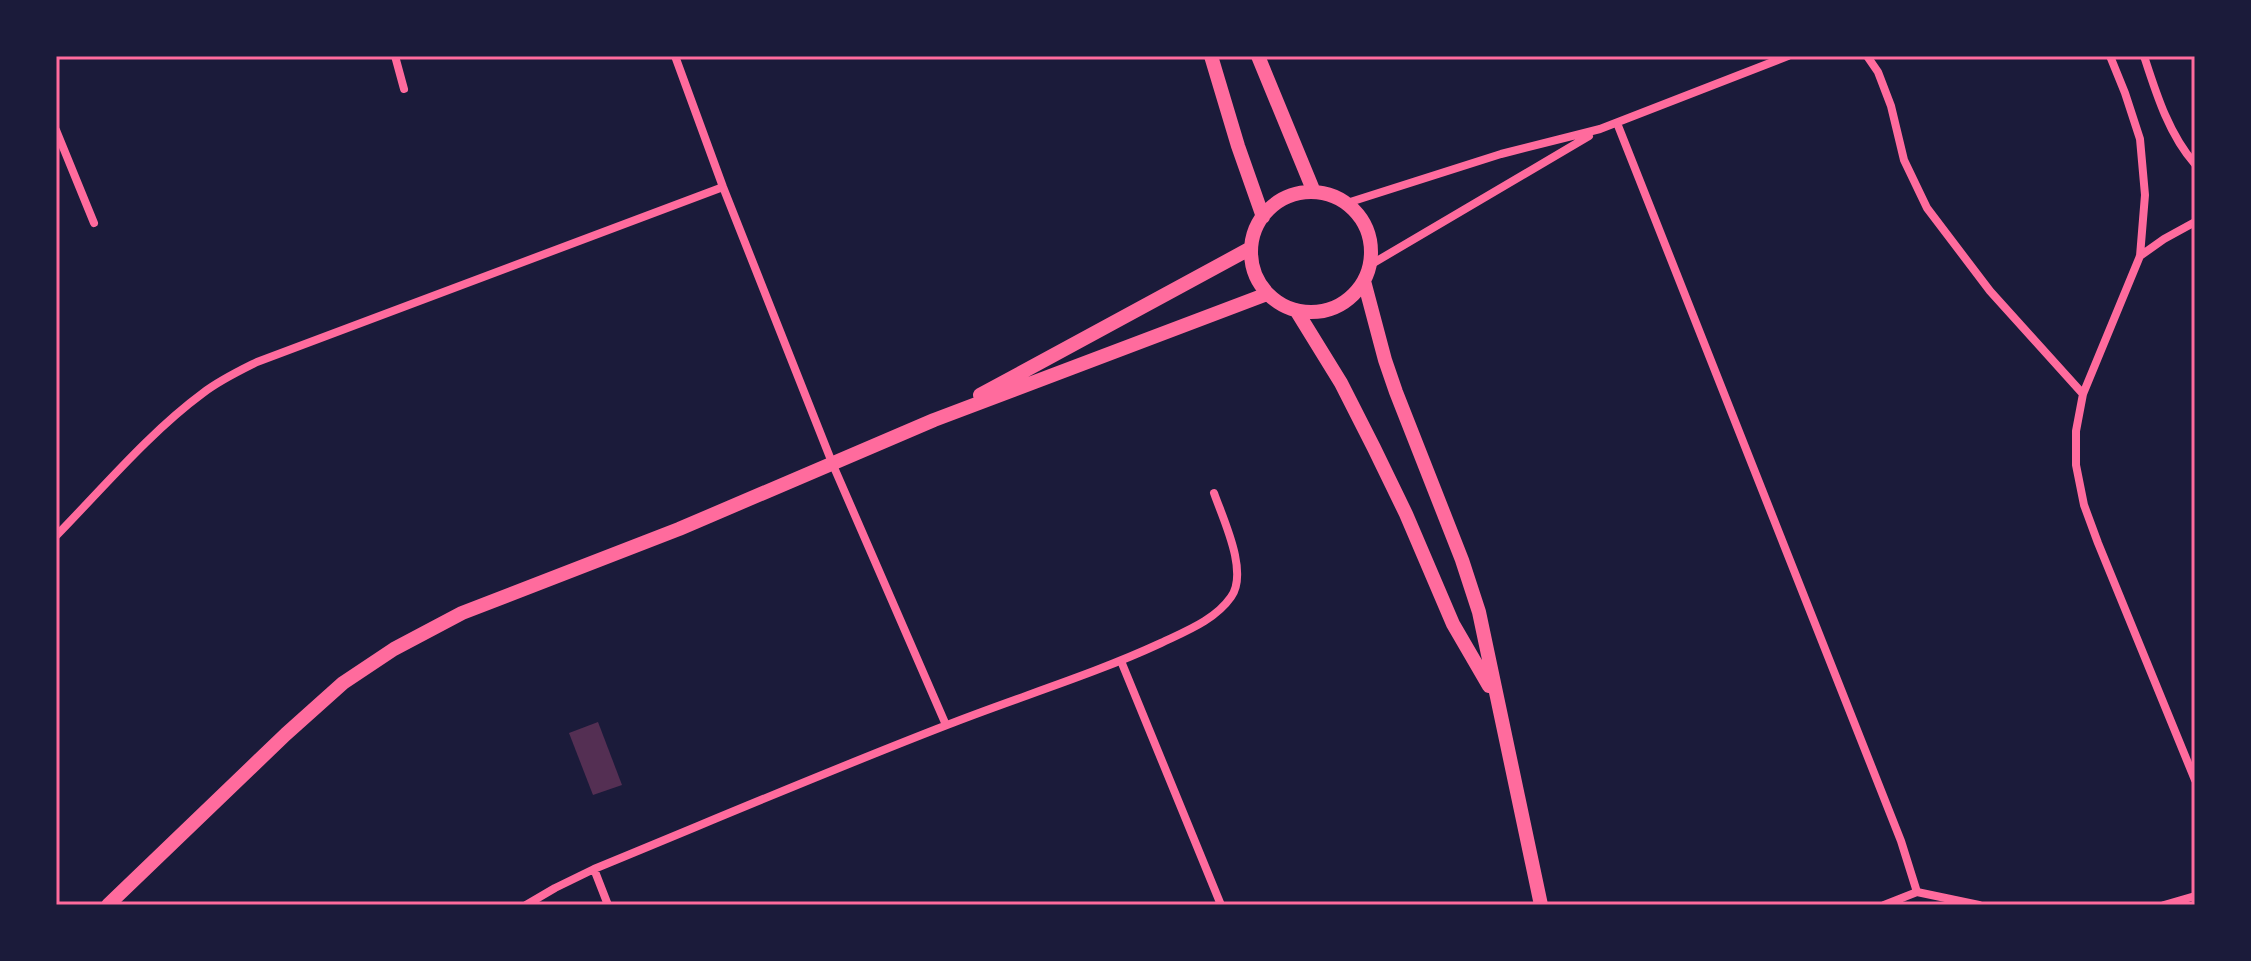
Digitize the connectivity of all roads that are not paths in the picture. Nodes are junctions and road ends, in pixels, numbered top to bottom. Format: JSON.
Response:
{"nodes":[{"id":1,"x":395,"y":56,"type":"edge"},
{"id":2,"x":675,"y":56,"type":"edge"},
{"id":3,"x":1211,"y":56,"type":"edge"},
{"id":4,"x":1258,"y":56,"type":"edge"},
{"id":5,"x":1788,"y":56,"type":"edge"},
{"id":6,"x":1867,"y":56,"type":"edge"},
{"id":7,"x":2110,"y":56,"type":"edge"},
{"id":8,"x":2144,"y":56,"type":"edge"},
{"id":9,"x":404,"y":89,"type":"dead end"},
{"id":10,"x":1617,"y":123,"type":"junction"},
{"id":11,"x":1600,"y":129,"type":"junction"},
{"id":12,"x":56,"y":130,"type":"edge"},
{"id":13,"x":2195,"y":164,"type":"edge"},
{"id":14,"x":723,"y":187,"type":"junction"},
{"id":15,"x":1314,"y":192,"type":"junction"},
{"id":16,"x":1347,"y":203,"type":"junction"},
{"id":17,"x":1263,"y":217,"type":"junction"},
{"id":18,"x":2195,"y":222,"type":"edge"},
{"id":19,"x":94,"y":223,"type":"dead end"},
{"id":20,"x":1251,"y":248,"type":"junction"},
{"id":21,"x":2140,"y":256,"type":"junction"},
{"id":22,"x":1370,"y":265,"type":"junction"},
{"id":23,"x":1364,"y":281,"type":"junction"},
{"id":24,"x":1267,"y":294,"type":"junction"},
{"id":25,"x":1296,"y":310,"type":"junction"},
{"id":26,"x":2083,"y":394,"type":"junction"},
{"id":27,"x":934,"y":420,"type":"junction"},
{"id":28,"x":833,"y":465,"type":"junction"},
{"id":29,"x":1214,"y":493,"type":"dead end"},
{"id":30,"x":56,"y":536,"type":"edge"},
{"id":31,"x":1121,"y":661,"type":"junction"},
{"id":32,"x":1496,"y":697,"type":"junction"},
{"id":33,"x":946,"y":725,"type":"junction"},
{"id":34,"x":2195,"y":780,"type":"edge"},
{"id":35,"x":594,"y":869,"type":"junction"},
{"id":36,"x":1917,"y":892,"type":"junction"},
{"id":37,"x":2195,"y":896,"type":"edge"},
{"id":38,"x":108,"y":905,"type":"edge"},
{"id":39,"x":526,"y":905,"type":"edge"},
{"id":40,"x":608,"y":905,"type":"edge"},
{"id":41,"x":1221,"y":905,"type":"edge"},
{"id":42,"x":1541,"y":905,"type":"edge"},
{"id":43,"x":1884,"y":905,"type":"edge"},
{"id":44,"x":1979,"y":905,"type":"edge"},
{"id":45,"x":2164,"y":905,"type":"edge"}],
"edges":[{"from":1,"to":9,"type":"street"},
{"from":2,"to":14,"type":"street"},
{"from":3,"to":17,"type":"street"},
{"from":4,"to":15,"type":"street"},
{"from":5,"to":10,"type":"street"},
{"from":6,"to":26,"type":"street"},
{"from":7,"to":21,"type":"street"},
{"from":8,"to":13,"type":"street"},
{"from":10,"to":11,"type":"street"},
{"from":10,"to":36,"type":"street"},
{"from":11,"to":16,"type":"street"},
{"from":11,"to":22,"type":"street"},
{"from":12,"to":19,"type":"street"},
{"from":14,"to":28,"type":"street"},
{"from":14,"to":30,"type":"street"},
{"from":15,"to":16,"type":"street"},
{"from":15,"to":17,"type":"street"},
{"from":16,"to":22,"type":"street"},
{"from":17,"to":20,"type":"street"},
{"from":18,"to":21,"type":"street"},
{"from":20,"to":24,"type":"street"},
{"from":20,"to":27,"type":"street"},
{"from":21,"to":26,"type":"street"},
{"from":22,"to":23,"type":"street"},
{"from":23,"to":25,"type":"street"},
{"from":23,"to":32,"type":"street"},
{"from":24,"to":25,"type":"street"},
{"from":24,"to":27,"type":"street"},
{"from":25,"to":32,"type":"street"},
{"from":26,"to":34,"type":"street"},
{"from":27,"to":28,"type":"street"},
{"from":28,"to":33,"type":"street"},
{"from":28,"to":38,"type":"street"},
{"from":29,"to":31,"type":"street"},
{"from":31,"to":33,"type":"street"},
{"from":31,"to":41,"type":"street"},
{"from":32,"to":42,"type":"street"},
{"from":33,"to":35,"type":"street"},
{"from":35,"to":39,"type":"street"},
{"from":35,"to":40,"type":"street"},
{"from":36,"to":43,"type":"street"},
{"from":36,"to":44,"type":"street"},
{"from":37,"to":45,"type":"street"}]}
